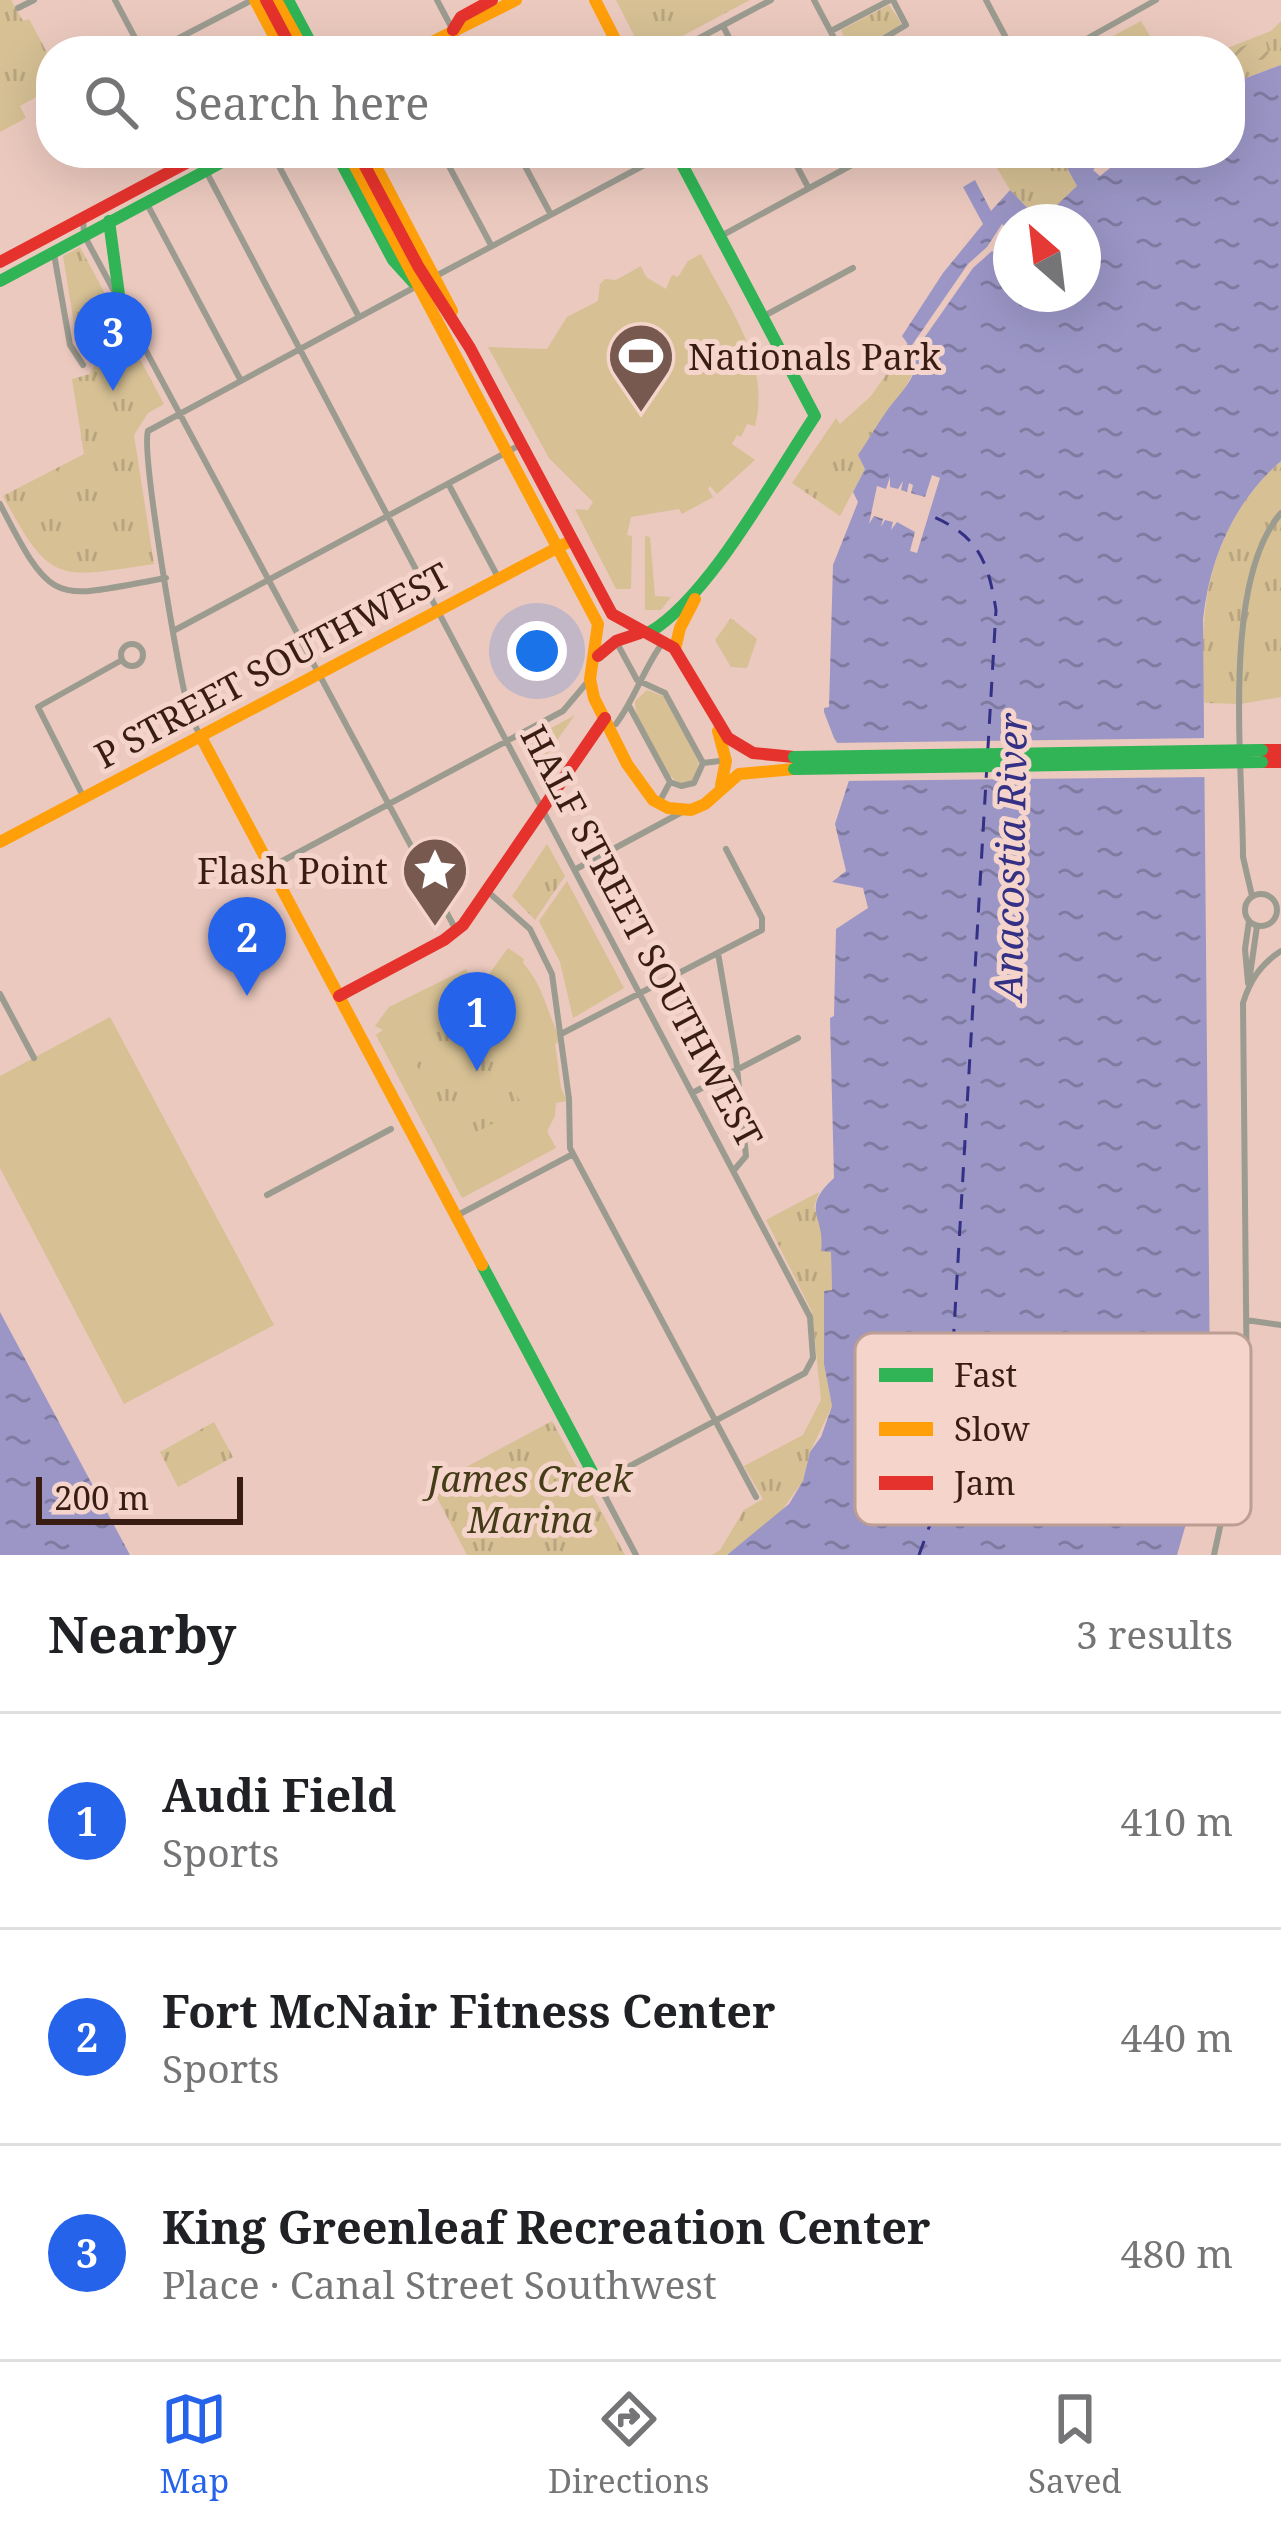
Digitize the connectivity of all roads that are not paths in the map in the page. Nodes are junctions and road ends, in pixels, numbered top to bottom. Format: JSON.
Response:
{"nodes":[{"id":1,"x":34,"y":0,"type":"edge"},
{"id":2,"x":115,"y":0,"type":"edge"},
{"id":3,"x":253,"y":0,"type":"edge"},
{"id":4,"x":266,"y":0,"type":"edge"},
{"id":5,"x":276,"y":0,"type":"edge"},
{"id":6,"x":287,"y":0,"type":"edge"},
{"id":7,"x":437,"y":0,"type":"edge"},
{"id":8,"x":492,"y":0,"type":"edge"},
{"id":9,"x":516,"y":0,"type":"edge"},
{"id":10,"x":596,"y":0,"type":"edge"},
{"id":11,"x":771,"y":0,"type":"edge"},
{"id":12,"x":814,"y":0,"type":"edge"},
{"id":13,"x":891,"y":0,"type":"edge"},
{"id":14,"x":986,"y":0,"type":"edge"},
{"id":15,"x":1137,"y":0,"type":"edge"},
{"id":16,"x":1156,"y":0,"type":"edge"},
{"id":17,"x":18,"y":8,"type":"dead end"},
{"id":18,"x":1143,"y":10,"type":"junction"},
{"id":19,"x":723,"y":26,"type":"junction"},
{"id":20,"x":453,"y":30,"type":"junction"},
{"id":21,"x":831,"y":31,"type":"junction"},
{"id":22,"x":134,"y":36,"type":"edge"},
{"id":23,"x":183,"y":36,"type":"edge"},
{"id":24,"x":273,"y":36,"type":"edge"},
{"id":25,"x":285,"y":36,"type":"edge"},
{"id":26,"x":296,"y":36,"type":"edge"},
{"id":27,"x":307,"y":36,"type":"edge"},
{"id":28,"x":442,"y":36,"type":"edge"},
{"id":29,"x":456,"y":36,"type":"edge"},
{"id":30,"x":614,"y":36,"type":"edge"},
{"id":31,"x":704,"y":36,"type":"edge"},
{"id":32,"x":728,"y":36,"type":"edge"},
{"id":33,"x":834,"y":36,"type":"edge"},
{"id":34,"x":888,"y":36,"type":"edge"},
{"id":35,"x":1005,"y":36,"type":"edge"},
{"id":36,"x":1094,"y":36,"type":"edge"},
{"id":37,"x":174,"y":168,"type":"edge"},
{"id":38,"x":204,"y":168,"type":"edge"},
{"id":39,"x":210,"y":168,"type":"edge"},
{"id":40,"x":280,"y":168,"type":"edge"},
{"id":41,"x":344,"y":168,"type":"edge"},
{"id":42,"x":357,"y":168,"type":"edge"},
{"id":43,"x":366,"y":168,"type":"edge"},
{"id":44,"x":376,"y":168,"type":"edge"},
{"id":45,"x":450,"y":168,"type":"edge"},
{"id":46,"x":526,"y":168,"type":"edge"},
{"id":47,"x":639,"y":168,"type":"edge"},
{"id":48,"x":684,"y":168,"type":"edge"},
{"id":49,"x":798,"y":168,"type":"edge"},
{"id":50,"x":846,"y":168,"type":"edge"},
{"id":51,"x":205,"y":171,"type":"junction"},
{"id":52,"x":809,"y":188,"type":"junction"},
{"id":53,"x":146,"y":202,"type":"junction"},
{"id":54,"x":551,"y":215,"type":"junction"},
{"id":55,"x":82,"y":217,"type":"junction"},
{"id":56,"x":109,"y":221,"type":"junction"},
{"id":57,"x":84,"y":235,"type":"junction"},
{"id":58,"x":721,"y":236,"type":"junction"},
{"id":59,"x":491,"y":247,"type":"junction"},
{"id":60,"x":54,"y":252,"type":"junction"},
{"id":61,"x":0,"y":262,"type":"edge"},
{"id":62,"x":854,"y":268,"type":"dead end"},
{"id":63,"x":0,"y":280,"type":"edge"},
{"id":64,"x":426,"y":281,"type":"junction"},
{"id":65,"x":120,"y":302,"type":"junction"},
{"id":66,"x":359,"y":316,"type":"junction"},
{"id":67,"x":764,"y":316,"type":"junction"},
{"id":68,"x":300,"y":348,"type":"junction"},
{"id":69,"x":83,"y":365,"type":"dead end"},
{"id":70,"x":241,"y":380,"type":"junction"},
{"id":71,"x":179,"y":412,"type":"junction"},
{"id":72,"x":521,"y":445,"type":"junction"},
{"id":73,"x":506,"y":452,"type":"junction"},
{"id":74,"x":449,"y":486,"type":"junction"},
{"id":75,"x":0,"y":504,"type":"edge"},
{"id":76,"x":1281,"y":513,"type":"edge"},
{"id":77,"x":390,"y":518,"type":"junction"},
{"id":78,"x":572,"y":540,"type":"junction"},
{"id":79,"x":557,"y":548,"type":"junction"},
{"id":80,"x":166,"y":578,"type":"junction"},
{"id":81,"x":499,"y":579,"type":"junction"},
{"id":82,"x":270,"y":581,"type":"junction"},
{"id":83,"x":701,"y":587,"type":"junction"},
{"id":84,"x":439,"y":611,"type":"junction"},
{"id":85,"x":175,"y":630,"type":"junction"},
{"id":86,"x":647,"y":632,"type":"junction"},
{"id":87,"x":618,"y":645,"type":"dead end"},
{"id":88,"x":659,"y":648,"type":"dead end"},
{"id":89,"x":675,"y":649,"type":"junction"},
{"id":90,"x":122,"y":660,"type":"dead end"},
{"id":91,"x":595,"y":660,"type":"junction"},
{"id":92,"x":320,"y":675,"type":"junction"},
{"id":93,"x":590,"y":679,"type":"junction"},
{"id":94,"x":637,"y":680,"type":"junction"},
{"id":95,"x":629,"y":706,"type":"junction"},
{"id":96,"x":610,"y":721,"type":"junction"},
{"id":97,"x":716,"y":726,"type":"junction"},
{"id":98,"x":201,"y":737,"type":"junction"},
{"id":99,"x":508,"y":740,"type":"junction"},
{"id":100,"x":1281,"y":750,"type":"edge"},
{"id":101,"x":1262,"y":756,"type":"junction"},
{"id":102,"x":720,"y":761,"type":"dead end"},
{"id":103,"x":1281,"y":762,"type":"edge"},
{"id":104,"x":703,"y":763,"type":"junction"},
{"id":105,"x":794,"y":763,"type":"junction"},
{"id":106,"x":670,"y":782,"type":"junction"},
{"id":107,"x":720,"y":790,"type":"junction"},
{"id":108,"x":662,"y":797,"type":"dead end"},
{"id":109,"x":84,"y":798,"type":"junction"},
{"id":110,"x":388,"y":805,"type":"junction"},
{"id":111,"x":544,"y":809,"type":"junction"},
{"id":112,"x":686,"y":810,"type":"junction"},
{"id":113,"x":0,"y":842,"type":"edge"},
{"id":114,"x":726,"y":849,"type":"dead end"},
{"id":115,"x":271,"y":868,"type":"junction"},
{"id":116,"x":576,"y":869,"type":"junction"},
{"id":117,"x":487,"y":891,"type":"junction"},
{"id":118,"x":1252,"y":896,"type":"junction"},
{"id":119,"x":1253,"y":924,"type":"junction"},
{"id":120,"x":457,"y":931,"type":"junction"},
{"id":121,"x":1281,"y":951,"type":"edge"},
{"id":122,"x":718,"y":953,"type":"junction"},
{"id":123,"x":1248,"y":984,"type":"junction"},
{"id":124,"x":641,"y":993,"type":"junction"},
{"id":125,"x":0,"y":994,"type":"edge"},
{"id":126,"x":339,"y":996,"type":"junction"},
{"id":127,"x":561,"y":1034,"type":"junction"},
{"id":128,"x":798,"y":1038,"type":"dead end"},
{"id":129,"x":34,"y":1058,"type":"dead end"},
{"id":130,"x":737,"y":1069,"type":"junction"},
{"id":131,"x":694,"y":1092,"type":"junction"},
{"id":132,"x":391,"y":1129,"type":"dead end"},
{"id":133,"x":574,"y":1154,"type":"junction"},
{"id":134,"x":735,"y":1169,"type":"junction"},
{"id":135,"x":268,"y":1195,"type":"dead end"},
{"id":136,"x":456,"y":1216,"type":"junction"},
{"id":137,"x":1246,"y":1320,"type":"junction"},
{"id":138,"x":1281,"y":1324,"type":"edge"},
{"id":139,"x":1246,"y":1333,"type":"edge"},
{"id":140,"x":715,"y":1421,"type":"junction"},
{"id":141,"x":598,"y":1484,"type":"junction"},
{"id":142,"x":756,"y":1497,"type":"dead end"},
{"id":143,"x":1221,"y":1525,"type":"edge"},
{"id":144,"x":636,"y":1555,"type":"edge"},
{"id":145,"x":1214,"y":1555,"type":"edge"}],
"edges":[{"from":1,"to":17,"type":"street"},
{"from":2,"to":22,"type":"street"},
{"from":3,"to":23,"type":"street"},
{"from":3,"to":24,"type":"main road"},
{"from":4,"to":25,"type":"main road"},
{"from":5,"to":26,"type":"main road"},
{"from":6,"to":27,"type":"main road"},
{"from":7,"to":20,"type":"street"},
{"from":8,"to":20,"type":"main road"},
{"from":9,"to":20,"type":"main road"},
{"from":10,"to":30,"type":"main road"},
{"from":11,"to":19,"type":"street"},
{"from":12,"to":21,"type":"street"},
{"from":13,"to":21,"type":"street"},
{"from":13,"to":34,"type":"street"},
{"from":14,"to":35,"type":"street"},
{"from":15,"to":18,"type":"street"},
{"from":16,"to":18,"type":"street"},
{"from":18,"to":36,"type":"street"},
{"from":19,"to":31,"type":"street"},
{"from":19,"to":32,"type":"street"},
{"from":20,"to":28,"type":"main road"},
{"from":20,"to":29,"type":"street"},
{"from":21,"to":33,"type":"street"},
{"from":37,"to":55,"type":"main road"},
{"from":38,"to":51,"type":"street","name":"HALF STREET SOUTHWEST"},
{"from":39,"to":51,"type":"main road"},
{"from":40,"to":66,"type":"street"},
{"from":41,"to":64,"type":"main road"},
{"from":42,"to":64,"type":"main road"},
{"from":43,"to":64,"type":"main road"},
{"from":44,"to":64,"type":"main road"},
{"from":45,"to":59,"type":"street"},
{"from":46,"to":54,"type":"street"},
{"from":47,"to":54,"type":"street"},
{"from":48,"to":58,"type":"main road"},
{"from":49,"to":52,"type":"street"},
{"from":50,"to":52,"type":"street"},
{"from":51,"to":53,"type":"main road"},
{"from":51,"to":68,"type":"street","name":"HALF STREET SOUTHWEST"},
{"from":52,"to":58,"type":"street"},
{"from":53,"to":56,"type":"main road"},
{"from":53,"to":70,"type":"street"},
{"from":54,"to":59,"type":"street"},
{"from":55,"to":57,"type":"street"},
{"from":55,"to":61,"type":"main road"},
{"from":56,"to":57,"type":"main road"},
{"from":56,"to":65,"type":"main road"},
{"from":57,"to":60,"type":"main road"},
{"from":57,"to":65,"type":"street"},
{"from":58,"to":67,"type":"main road"},
{"from":59,"to":64,"type":"street"},
{"from":60,"to":63,"type":"main road"},
{"from":60,"to":69,"type":"street"},
{"from":62,"to":67,"type":"street"},
{"from":64,"to":66,"type":"street"},
{"from":64,"to":72,"type":"main road"},
{"from":64,"to":73,"type":"main road"},
{"from":65,"to":71,"type":"street"},
{"from":66,"to":68,"type":"street"},
{"from":67,"to":83,"type":"main road"},
{"from":68,"to":70,"type":"street"},
{"from":68,"to":77,"type":"street","name":"HALF STREET SOUTHWEST"},
{"from":70,"to":71,"type":"street"},
{"from":71,"to":80,"type":"street"},
{"from":71,"to":82,"type":"street"},
{"from":72,"to":73,"type":"street"},
{"from":72,"to":78,"type":"main road"},
{"from":73,"to":74,"type":"street"},
{"from":73,"to":79,"type":"main road"},
{"from":74,"to":77,"type":"street"},
{"from":74,"to":81,"type":"street"},
{"from":75,"to":80,"type":"street"},
{"from":76,"to":118,"type":"street"},
{"from":77,"to":82,"type":"street"},
{"from":77,"to":84,"type":"street","name":"HALF STREET SOUTHWEST"},
{"from":78,"to":79,"type":"main road","name":"P STREET SOUTHWEST"},
{"from":78,"to":86,"type":"main road"},
{"from":79,"to":81,"type":"main road","name":"P STREET SOUTHWEST"},
{"from":79,"to":91,"type":"main road"},
{"from":80,"to":85,"type":"street"},
{"from":81,"to":84,"type":"main road","name":"P STREET SOUTHWEST"},
{"from":82,"to":85,"type":"street"},
{"from":82,"to":92,"type":"street"},
{"from":83,"to":86,"type":"main road"},
{"from":83,"to":89,"type":"main road"},
{"from":84,"to":92,"type":"main road","name":"P STREET SOUTHWEST"},
{"from":84,"to":99,"type":"street","name":"HALF STREET SOUTHWEST"},
{"from":85,"to":98,"type":"street"},
{"from":86,"to":89,"type":"main road"},
{"from":86,"to":91,"type":"main road"},
{"from":87,"to":94,"type":"street"},
{"from":88,"to":94,"type":"street"},
{"from":89,"to":97,"type":"main road"},
{"from":90,"to":109,"type":"street"},
{"from":91,"to":93,"type":"main road"},
{"from":92,"to":98,"type":"main road","name":"P STREET SOUTHWEST"},
{"from":92,"to":110,"type":"street"},
{"from":93,"to":96,"type":"main road"},
{"from":93,"to":99,"type":"street"},
{"from":94,"to":95,"type":"street"},
{"from":94,"to":104,"type":"street"},
{"from":95,"to":96,"type":"street"},
{"from":95,"to":106,"type":"street"},
{"from":96,"to":111,"type":"main road"},
{"from":96,"to":112,"type":"main road"},
{"from":97,"to":105,"type":"main road"},
{"from":97,"to":107,"type":"main road"},
{"from":98,"to":109,"type":"main road","name":"P STREET SOUTHWEST"},
{"from":98,"to":115,"type":"main road"},
{"from":99,"to":110,"type":"street"},
{"from":99,"to":111,"type":"street","name":"HALF STREET SOUTHWEST"},
{"from":100,"to":101,"type":"main road"},
{"from":101,"to":103,"type":"main road"},
{"from":101,"to":105,"type":"main road","bridge":true},
{"from":102,"to":104,"type":"street"},
{"from":104,"to":106,"type":"street"},
{"from":105,"to":107,"type":"main road"},
{"from":106,"to":108,"type":"street"},
{"from":107,"to":112,"type":"main road"},
{"from":109,"to":113,"type":"main road","name":"P STREET SOUTHWEST"},
{"from":110,"to":115,"type":"street"},
{"from":110,"to":120,"type":"street"},
{"from":111,"to":116,"type":"street","name":"HALF STREET SOUTHWEST"},
{"from":111,"to":117,"type":"main road"},
{"from":112,"to":116,"type":"street"},
{"from":114,"to":122,"type":"street"},
{"from":115,"to":126,"type":"main road"},
{"from":116,"to":124,"type":"street","name":"HALF STREET SOUTHWEST"},
{"from":117,"to":120,"type":"main road"},
{"from":117,"to":127,"type":"street"},
{"from":118,"to":119,"type":"street"},
{"from":118,"to":119,"type":"street"},
{"from":119,"to":123,"type":"street"},
{"from":120,"to":126,"type":"main road"},
{"from":121,"to":123,"type":"street"},
{"from":122,"to":124,"type":"street"},
{"from":122,"to":130,"type":"street"},
{"from":123,"to":137,"type":"street"},
{"from":124,"to":127,"type":"street"},
{"from":124,"to":131,"type":"street","name":"HALF STREET SOUTHWEST"},
{"from":125,"to":129,"type":"street"},
{"from":126,"to":136,"type":"main road"},
{"from":127,"to":133,"type":"street"},
{"from":128,"to":130,"type":"street"},
{"from":130,"to":131,"type":"street"},
{"from":130,"to":134,"type":"street"},
{"from":131,"to":134,"type":"street","name":"HALF STREET SOUTHWEST"},
{"from":132,"to":135,"type":"street"},
{"from":133,"to":136,"type":"street"},
{"from":133,"to":140,"type":"street"},
{"from":134,"to":140,"type":"street","name":"HALF STREET SOUTHWEST"},
{"from":136,"to":141,"type":"main road"},
{"from":137,"to":138,"type":"street"},
{"from":137,"to":139,"type":"street"},
{"from":140,"to":141,"type":"street"},
{"from":140,"to":142,"type":"street"},
{"from":141,"to":144,"type":"street"},
{"from":143,"to":145,"type":"street"}]}
